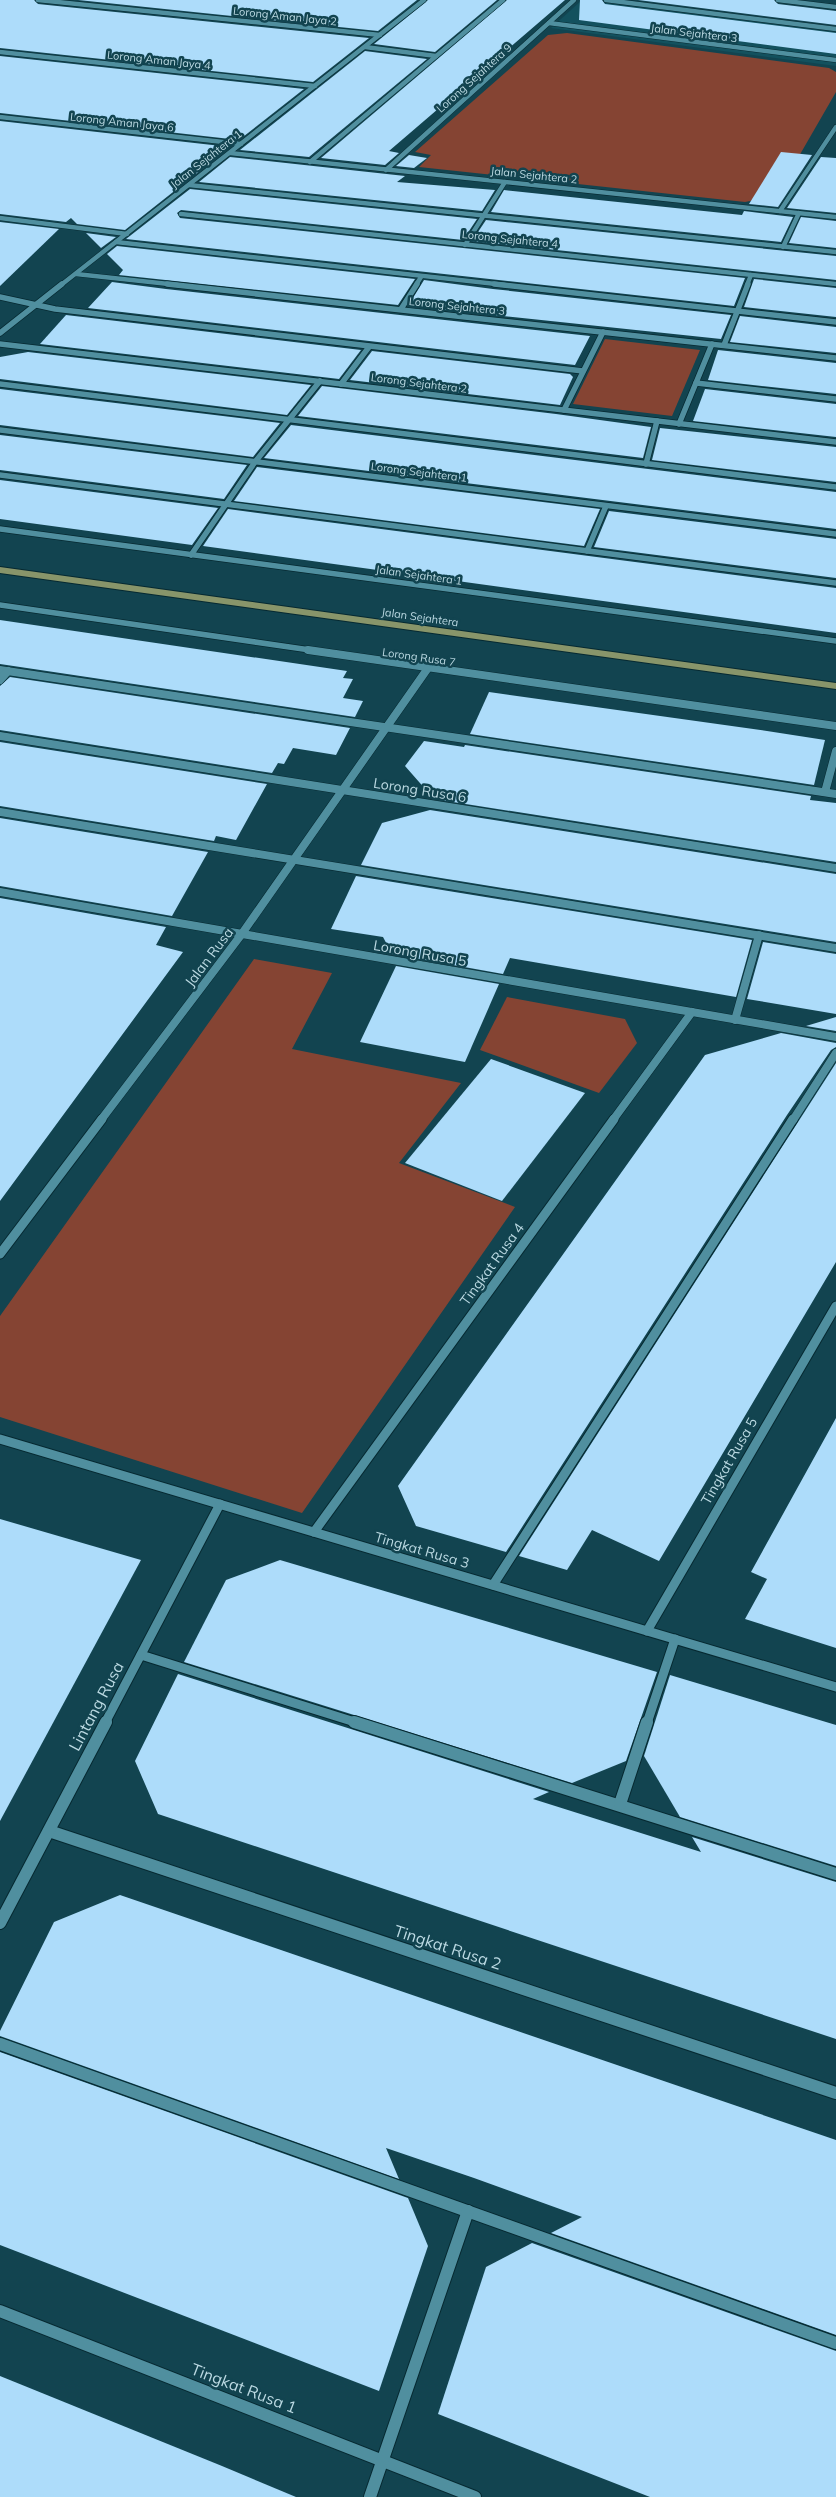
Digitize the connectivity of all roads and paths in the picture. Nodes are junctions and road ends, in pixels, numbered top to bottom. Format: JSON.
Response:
{"nodes":[{"id":1,"x":38,"y":0,"type":"edge"},
{"id":2,"x":424,"y":0,"type":"edge"},
{"id":3,"x":502,"y":0,"type":"edge"},
{"id":4,"x":574,"y":0,"type":"edge"},
{"id":5,"x":606,"y":0,"type":"edge"},
{"id":6,"x":778,"y":0,"type":"edge"},
{"id":7,"x":836,"y":7,"type":"edge"},
{"id":8,"x":549,"y":23,"type":"junction"},
{"id":9,"x":836,"y":29,"type":"edge"},
{"id":10,"x":380,"y":35,"type":"junction"},
{"id":11,"x":365,"y":47,"type":"junction"},
{"id":12,"x":0,"y":52,"type":"edge"},
{"id":13,"x":436,"y":56,"type":"junction"},
{"id":14,"x":836,"y":60,"type":"edge"},
{"id":15,"x":316,"y":86,"type":"junction"},
{"id":16,"x":0,"y":117,"type":"edge"},
{"id":17,"x":836,"y":127,"type":"edge"},
{"id":18,"x":241,"y":144,"type":"junction"},
{"id":19,"x":230,"y":153,"type":"junction"},
{"id":20,"x":310,"y":162,"type":"junction"},
{"id":21,"x":386,"y":170,"type":"junction"},
{"id":22,"x":504,"y":182,"type":"junction"},
{"id":23,"x":189,"y":185,"type":"junction"},
{"id":24,"x":780,"y":211,"type":"junction"},
{"id":25,"x":799,"y":213,"type":"junction"},
{"id":26,"x":181,"y":214,"type":"dead end"},
{"id":27,"x":483,"y":216,"type":"junction"},
{"id":28,"x":836,"y":217,"type":"edge"},
{"id":29,"x":0,"y":218,"type":"edge"},
{"id":30,"x":127,"y":234,"type":"junction"},
{"id":31,"x":116,"y":242,"type":"junction"},
{"id":32,"x":465,"y":245,"type":"junction"},
{"id":33,"x":783,"y":247,"type":"junction"},
{"id":34,"x":836,"y":252,"type":"edge"},
{"id":35,"x":76,"y":274,"type":"junction"},
{"id":36,"x":751,"y":275,"type":"junction"},
{"id":37,"x":420,"y":277,"type":"junction"},
{"id":38,"x":836,"y":284,"type":"edge"},
{"id":39,"x":0,"y":297,"type":"edge"},
{"id":40,"x":36,"y":305,"type":"junction"},
{"id":41,"x":401,"y":309,"type":"junction"},
{"id":42,"x":738,"y":311,"type":"junction"},
{"id":43,"x":836,"y":322,"type":"edge"},
{"id":44,"x":603,"y":332,"type":"junction"},
{"id":45,"x":0,"y":333,"type":"edge"},
{"id":46,"x":0,"y":344,"type":"edge"},
{"id":47,"x":712,"y":344,"type":"junction"},
{"id":48,"x":724,"y":345,"type":"junction"},
{"id":49,"x":369,"y":347,"type":"junction"},
{"id":50,"x":836,"y":358,"type":"edge"},
{"id":51,"x":583,"y":371,"type":"junction"},
{"id":52,"x":320,"y":381,"type":"junction"},
{"id":53,"x":696,"y":382,"type":"junction"},
{"id":54,"x":0,"y":384,"type":"edge"},
{"id":55,"x":341,"y":384,"type":"junction"},
{"id":56,"x":836,"y":399,"type":"edge"},
{"id":57,"x":564,"y":410,"type":"junction"},
{"id":58,"x":289,"y":420,"type":"junction"},
{"id":59,"x":657,"y":421,"type":"junction"},
{"id":60,"x":679,"y":424,"type":"junction"},
{"id":61,"x":0,"y":430,"type":"edge"},
{"id":62,"x":836,"y":442,"type":"edge"},
{"id":63,"x":255,"y":462,"type":"junction"},
{"id":64,"x":646,"y":464,"type":"junction"},
{"id":65,"x":0,"y":475,"type":"edge"},
{"id":66,"x":836,"y":487,"type":"edge"},
{"id":67,"x":225,"y":506,"type":"junction"},
{"id":68,"x":606,"y":506,"type":"junction"},
{"id":69,"x":0,"y":529,"type":"edge"},
{"id":70,"x":836,"y":534,"type":"edge"},
{"id":71,"x":587,"y":551,"type":"junction"},
{"id":72,"x":191,"y":555,"type":"junction"},
{"id":73,"x":0,"y":570,"type":"edge"},
{"id":74,"x":836,"y":583,"type":"edge"},
{"id":75,"x":0,"y":605,"type":"edge"},
{"id":76,"x":836,"y":640,"type":"edge"},
{"id":77,"x":428,"y":668,"type":"junction"},
{"id":78,"x":4,"y":671,"type":"edge"},
{"id":79,"x":0,"y":680,"type":"edge"},
{"id":80,"x":836,"y":686,"type":"edge"},
{"id":81,"x":836,"y":726,"type":"edge"},
{"id":82,"x":388,"y":727,"type":"junction"},
{"id":83,"x":0,"y":736,"type":"edge"},
{"id":84,"x":836,"y":751,"type":"edge"},
{"id":85,"x":344,"y":791,"type":"junction"},
{"id":86,"x":825,"y":792,"type":"junction"},
{"id":87,"x":836,"y":794,"type":"edge"},
{"id":88,"x":0,"y":812,"type":"edge"},
{"id":89,"x":295,"y":860,"type":"junction"},
{"id":90,"x":836,"y":868,"type":"edge"},
{"id":91,"x":0,"y":892,"type":"edge"},
{"id":92,"x":241,"y":935,"type":"junction"},
{"id":93,"x":759,"y":935,"type":"junction"},
{"id":94,"x":836,"y":948,"type":"edge"},
{"id":95,"x":692,"y":1012,"type":"junction"},
{"id":96,"x":735,"y":1020,"type":"junction"},
{"id":97,"x":836,"y":1037,"type":"edge"},
{"id":98,"x":836,"y":1052,"type":"edge"},
{"id":99,"x":0,"y":1254,"type":"edge"},
{"id":100,"x":836,"y":1306,"type":"edge"},
{"id":101,"x":0,"y":1439,"type":"edge"},
{"id":102,"x":220,"y":1504,"type":"junction"},
{"id":103,"x":314,"y":1532,"type":"junction"},
{"id":104,"x":493,"y":1585,"type":"junction"},
{"id":105,"x":647,"y":1630,"type":"junction"},
{"id":106,"x":675,"y":1639,"type":"junction"},
{"id":107,"x":141,"y":1655,"type":"junction"},
{"id":108,"x":836,"y":1687,"type":"edge"},
{"id":109,"x":620,"y":1804,"type":"junction"},
{"id":110,"x":49,"y":1831,"type":"junction"},
{"id":111,"x":836,"y":1874,"type":"edge"},
{"id":112,"x":0,"y":1923,"type":"edge"},
{"id":113,"x":0,"y":2044,"type":"edge"},
{"id":114,"x":836,"y":2093,"type":"edge"},
{"id":115,"x":468,"y":2211,"type":"junction"},
{"id":116,"x":0,"y":2311,"type":"edge"},
{"id":117,"x":836,"y":2343,"type":"edge"},
{"id":118,"x":382,"y":2461,"type":"junction"},
{"id":119,"x":370,"y":2497,"type":"edge"},
{"id":120,"x":475,"y":2497,"type":"edge"}],
"edges":[{"from":1,"to":10,"type":"street","name":"Lorong Aman Jaya 2"},
{"from":2,"to":10,"type":"street","name":"Jalan Sejahtera 1"},
{"from":3,"to":13,"type":"street"},
{"from":4,"to":8,"type":"street","name":"Lorong Sejahtera 9"},
{"from":5,"to":9,"type":"street"},
{"from":6,"to":7,"type":"street"},
{"from":8,"to":14,"type":"street","name":"Jalan Sejahtera 3"},
{"from":8,"to":21,"type":"street","name":"Lorong Sejahtera 9"},
{"from":10,"to":11,"type":"street","name":"Jalan Sejahtera 1"},
{"from":11,"to":13,"type":"street"},
{"from":11,"to":15,"type":"street","name":"Jalan Sejahtera 1"},
{"from":12,"to":15,"type":"street","name":"Lorong Aman Jaya 4"},
{"from":13,"to":20,"type":"street"},
{"from":15,"to":18,"type":"street","name":"Jalan Sejahtera 1"},
{"from":16,"to":18,"type":"street","name":"Lorong Aman Jaya 6"},
{"from":17,"to":24,"type":"street"},
{"from":18,"to":19,"type":"street","name":"Jalan Sejahtera 1"},
{"from":19,"to":20,"type":"street","name":"Jalan Sejahtera 2"},
{"from":19,"to":23,"type":"street","name":"Jalan Sejahtera 1"},
{"from":20,"to":21,"type":"street","name":"Jalan Sejahtera 2"},
{"from":21,"to":22,"type":"street","name":"Jalan Sejahtera 2"},
{"from":22,"to":24,"type":"street","name":"Jalan Sejahtera 2"},
{"from":22,"to":27,"type":"street"},
{"from":23,"to":27,"type":"street"},
{"from":23,"to":30,"type":"street","name":"Jalan Sejahtera 1"},
{"from":24,"to":25,"type":"street","name":"Jalan Sejahtera 2"},
{"from":25,"to":28,"type":"street","name":"Jalan Sejahtera 2"},
{"from":25,"to":33,"type":"street"},
{"from":26,"to":32,"type":"street","name":"Lorong Sejahtera 4"},
{"from":27,"to":32,"type":"street"},
{"from":27,"to":33,"type":"street"},
{"from":29,"to":30,"type":"street"},
{"from":30,"to":31,"type":"street","name":"Jalan Sejahtera 1"},
{"from":31,"to":35,"type":"street","name":"Jalan Sejahtera 1"},
{"from":31,"to":37,"type":"street"},
{"from":32,"to":36,"type":"street","name":"Lorong Sejahtera 4"},
{"from":33,"to":34,"type":"street"},
{"from":35,"to":40,"type":"street","name":"Jalan Sejahtera 1"},
{"from":35,"to":41,"type":"street","name":"Lorong Sejahtera 3"},
{"from":36,"to":38,"type":"street","name":"Lorong Sejahtera 4"},
{"from":36,"to":42,"type":"street"},
{"from":37,"to":41,"type":"street"},
{"from":37,"to":42,"type":"street"},
{"from":39,"to":40,"type":"street"},
{"from":40,"to":45,"type":"street","name":"Jalan Sejahtera 1"},
{"from":40,"to":49,"type":"street"},
{"from":41,"to":44,"type":"street","name":"Lorong Sejahtera 3"},
{"from":42,"to":43,"type":"street"},
{"from":42,"to":48,"type":"street"},
{"from":44,"to":47,"type":"street","name":"Lorong Sejahtera 3"},
{"from":44,"to":51,"type":"street"},
{"from":46,"to":52,"type":"street","name":"Lorong Sejahtera 2"},
{"from":47,"to":48,"type":"street","name":"Lorong Sejahtera 3"},
{"from":47,"to":53,"type":"street"},
{"from":48,"to":50,"type":"street","name":"Lorong Sejahtera 3"},
{"from":49,"to":51,"type":"street"},
{"from":49,"to":55,"type":"street"},
{"from":51,"to":57,"type":"street"},
{"from":52,"to":55,"type":"street","name":"Lorong Sejahtera 2"},
{"from":52,"to":58,"type":"street"},
{"from":53,"to":56,"type":"street"},
{"from":53,"to":60,"type":"street"},
{"from":54,"to":58,"type":"street"},
{"from":55,"to":57,"type":"street","name":"Lorong Sejahtera 2"},
{"from":57,"to":59,"type":"street","name":"Lorong Sejahtera 2"},
{"from":58,"to":63,"type":"street"},
{"from":58,"to":64,"type":"street"},
{"from":59,"to":60,"type":"street","name":"Lorong Sejahtera 2"},
{"from":59,"to":64,"type":"street"},
{"from":60,"to":62,"type":"street","name":"Lorong Sejahtera 2"},
{"from":61,"to":63,"type":"street","name":"Lorong Sejahtera 1"},
{"from":63,"to":67,"type":"street"},
{"from":63,"to":68,"type":"street","name":"Lorong Sejahtera 1"},
{"from":64,"to":66,"type":"street"},
{"from":65,"to":67,"type":"street"},
{"from":67,"to":71,"type":"street"},
{"from":67,"to":72,"type":"street"},
{"from":68,"to":70,"type":"street","name":"Lorong Sejahtera 1"},
{"from":68,"to":71,"type":"street"},
{"from":69,"to":72,"type":"street","name":"Jalan Sejahtera 1"},
{"from":71,"to":74,"type":"street"},
{"from":72,"to":76,"type":"street","name":"Jalan Sejahtera 1"},
{"from":73,"to":80,"type":"main road","name":"Jalan Sejahtera"},
{"from":75,"to":77,"type":"street","name":"Lorong Rusa 7"},
{"from":77,"to":81,"type":"street","name":"Lorong Rusa 7"},
{"from":77,"to":82,"type":"street","name":"Jalan Rusa"},
{"from":78,"to":79,"type":"street"},
{"from":78,"to":82,"type":"street"},
{"from":82,"to":85,"type":"street","name":"Jalan Rusa"},
{"from":82,"to":86,"type":"street"},
{"from":83,"to":85,"type":"street","name":"Lorong Rusa 6"},
{"from":84,"to":86,"type":"street"},
{"from":85,"to":89,"type":"street","name":"Jalan Rusa"},
{"from":85,"to":90,"type":"street","name":"Lorong Rusa 6"},
{"from":86,"to":87,"type":"street"},
{"from":88,"to":89,"type":"street"},
{"from":89,"to":92,"type":"street","name":"Jalan Rusa"},
{"from":89,"to":93,"type":"street"},
{"from":91,"to":92,"type":"street","name":"Lorong Rusa 5"},
{"from":92,"to":95,"type":"street","name":"Lorong Rusa 5"},
{"from":92,"to":99,"type":"street","name":"Jalan Rusa"},
{"from":93,"to":94,"type":"street"},
{"from":93,"to":96,"type":"street"},
{"from":95,"to":96,"type":"street","name":"Lorong Rusa 5"},
{"from":95,"to":103,"type":"street","name":"Tingkat Rusa 4"},
{"from":96,"to":97,"type":"street","name":"Lorong Rusa 5"},
{"from":98,"to":104,"type":"street"},
{"from":100,"to":105,"type":"street","name":"Tingkat Rusa 5"},
{"from":101,"to":102,"type":"street","name":"Tingkat Rusa 3"},
{"from":102,"to":103,"type":"street","name":"Tingkat Rusa 3"},
{"from":102,"to":107,"type":"street","name":"Lintang Rusa"},
{"from":103,"to":104,"type":"street","name":"Tingkat Rusa 3"},
{"from":104,"to":105,"type":"street","name":"Tingkat Rusa 3"},
{"from":105,"to":106,"type":"street","name":"Tingkat Rusa 3"},
{"from":106,"to":108,"type":"street","name":"Tingkat Rusa 3"},
{"from":106,"to":109,"type":"street"},
{"from":107,"to":109,"type":"street"},
{"from":107,"to":110,"type":"street","name":"Lintang Rusa"},
{"from":109,"to":111,"type":"street"},
{"from":110,"to":112,"type":"street","name":"Lintang Rusa"},
{"from":110,"to":114,"type":"street","name":"Tingkat Rusa 2"},
{"from":113,"to":115,"type":"street"},
{"from":115,"to":117,"type":"street"},
{"from":115,"to":118,"type":"street"},
{"from":116,"to":118,"type":"street","name":"Tingkat Rusa 1"},
{"from":118,"to":119,"type":"street"},
{"from":118,"to":120,"type":"street","name":"Tingkat Rusa 1"}]}
